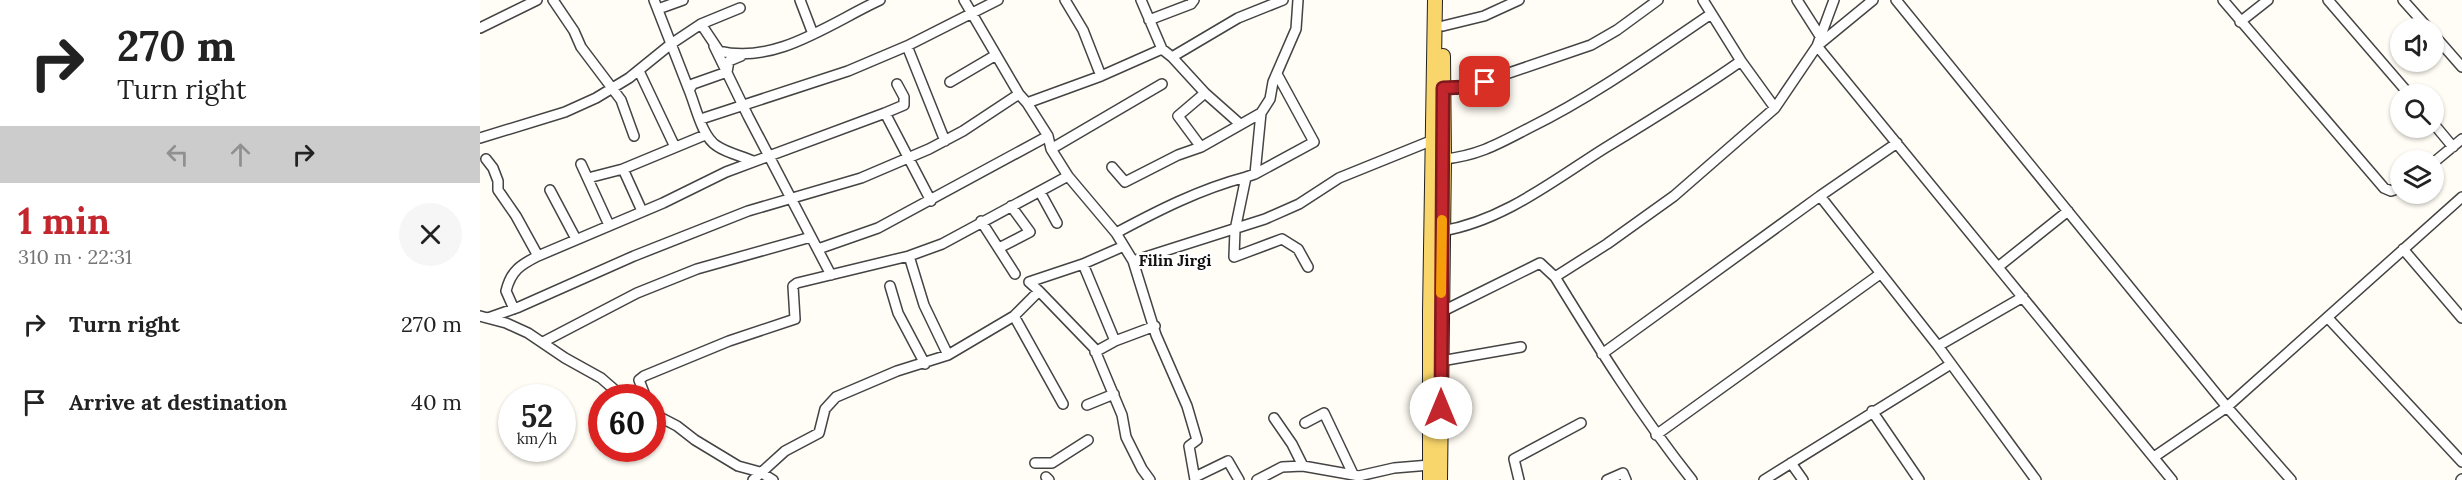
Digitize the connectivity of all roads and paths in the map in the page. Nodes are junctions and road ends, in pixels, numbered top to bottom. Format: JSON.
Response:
{"nodes":[{"id":1,"x":537,"y":0,"type":"edge"},
{"id":2,"x":553,"y":0,"type":"edge"},
{"id":3,"x":800,"y":0,"type":"edge"},
{"id":4,"x":880,"y":0,"type":"edge"},
{"id":5,"x":964,"y":0,"type":"edge"},
{"id":6,"x":998,"y":0,"type":"edge"},
{"id":7,"x":1065,"y":0,"type":"edge"},
{"id":8,"x":1141,"y":0,"type":"edge"},
{"id":9,"x":1194,"y":0,"type":"edge"},
{"id":10,"x":1283,"y":0,"type":"edge"},
{"id":11,"x":1298,"y":0,"type":"edge"},
{"id":12,"x":1435,"y":0,"type":"edge"},
{"id":13,"x":1443,"y":0,"type":"edge"},
{"id":14,"x":1520,"y":0,"type":"edge"},
{"id":15,"x":1658,"y":0,"type":"edge"},
{"id":16,"x":1703,"y":0,"type":"edge"},
{"id":17,"x":1797,"y":0,"type":"edge"},
{"id":18,"x":1834,"y":0,"type":"edge"},
{"id":19,"x":1874,"y":0,"type":"edge"},
{"id":20,"x":1896,"y":0,"type":"edge"},
{"id":21,"x":2223,"y":0,"type":"edge"},
{"id":22,"x":2268,"y":0,"type":"edge"},
{"id":23,"x":2328,"y":0,"type":"edge"},
{"id":24,"x":2403,"y":0,"type":"edge"},
{"id":25,"x":676,"y":1,"type":"edge"},
{"id":26,"x":525,"y":3,"type":"edge"},
{"id":27,"x":866,"y":3,"type":"edge"},
{"id":28,"x":656,"y":4,"type":"edge"},
{"id":29,"x":741,"y":8,"type":"dead end"},
{"id":30,"x":969,"y":13,"type":"junction"},
{"id":31,"x":1711,"y":14,"type":"junction"},
{"id":32,"x":2419,"y":18,"type":"edge"},
{"id":33,"x":1149,"y":20,"type":"junction"},
{"id":34,"x":2240,"y":22,"type":"junction"},
{"id":35,"x":701,"y":24,"type":"junction"},
{"id":36,"x":1443,"y":26,"type":"junction"},
{"id":37,"x":480,"y":28,"type":"edge"},
{"id":38,"x":813,"y":34,"type":"junction"},
{"id":39,"x":1818,"y":41,"type":"junction"},
{"id":40,"x":671,"y":44,"type":"junction"},
{"id":41,"x":714,"y":46,"type":"junction"},
{"id":42,"x":907,"y":46,"type":"junction"},
{"id":43,"x":2444,"y":47,"type":"edge"},
{"id":44,"x":1162,"y":49,"type":"junction"},
{"id":45,"x":996,"y":54,"type":"junction"},
{"id":46,"x":741,"y":56,"type":"junction"},
{"id":47,"x":1172,"y":57,"type":"junction"},
{"id":48,"x":1741,"y":61,"type":"junction"},
{"id":49,"x":2462,"y":67,"type":"edge"},
{"id":50,"x":639,"y":70,"type":"junction"},
{"id":51,"x":727,"y":72,"type":"junction"},
{"id":52,"x":1277,"y":74,"type":"junction"},
{"id":53,"x":1101,"y":76,"type":"junction"},
{"id":54,"x":950,"y":82,"type":"dead end"},
{"id":55,"x":897,"y":84,"type":"dead end"},
{"id":56,"x":1162,"y":84,"type":"dead end"},
{"id":57,"x":2400,"y":84,"type":"edge"},
{"id":58,"x":611,"y":88,"type":"junction"},
{"id":59,"x":1443,"y":88,"type":"junction"},
{"id":60,"x":689,"y":90,"type":"junction"},
{"id":61,"x":1205,"y":93,"type":"junction"},
{"id":62,"x":1019,"y":94,"type":"junction"},
{"id":63,"x":1027,"y":103,"type":"junction"},
{"id":64,"x":744,"y":106,"type":"junction"},
{"id":65,"x":1775,"y":108,"type":"junction"},
{"id":66,"x":885,"y":113,"type":"junction"},
{"id":67,"x":1261,"y":113,"type":"junction"},
{"id":68,"x":701,"y":119,"type":"junction"},
{"id":69,"x":1240,"y":124,"type":"junction"},
{"id":70,"x":705,"y":135,"type":"junction"},
{"id":71,"x":634,"y":136,"type":"dead end"},
{"id":72,"x":1048,"y":136,"type":"junction"},
{"id":73,"x":2444,"y":136,"type":"edge"},
{"id":74,"x":480,"y":138,"type":"edge"},
{"id":75,"x":2462,"y":139,"type":"edge"},
{"id":76,"x":1433,"y":140,"type":"junction"},
{"id":77,"x":945,"y":141,"type":"junction"},
{"id":78,"x":1897,"y":143,"type":"junction"},
{"id":79,"x":675,"y":147,"type":"junction"},
{"id":80,"x":1201,"y":147,"type":"junction"},
{"id":81,"x":2453,"y":147,"type":"junction"},
{"id":82,"x":1051,"y":148,"type":"junction"},
{"id":83,"x":2444,"y":154,"type":"edge"},
{"id":84,"x":769,"y":156,"type":"junction"},
{"id":85,"x":907,"y":158,"type":"junction"},
{"id":86,"x":486,"y":159,"type":"dead end"},
{"id":87,"x":1444,"y":159,"type":"junction"},
{"id":88,"x":753,"y":161,"type":"junction"},
{"id":89,"x":581,"y":164,"type":"dead end"},
{"id":90,"x":1112,"y":167,"type":"dead end"},
{"id":91,"x":623,"y":169,"type":"junction"},
{"id":92,"x":1250,"y":175,"type":"junction"},
{"id":93,"x":1068,"y":176,"type":"junction"},
{"id":94,"x":588,"y":178,"type":"junction"},
{"id":95,"x":550,"y":190,"type":"dead end"},
{"id":96,"x":2390,"y":191,"type":"edge"},
{"id":97,"x":1040,"y":192,"type":"junction"},
{"id":98,"x":1820,"y":196,"type":"junction"},
{"id":99,"x":2462,"y":197,"type":"edge"},
{"id":100,"x":791,"y":198,"type":"junction"},
{"id":101,"x":931,"y":201,"type":"junction"},
{"id":102,"x":1011,"y":206,"type":"junction"},
{"id":103,"x":642,"y":211,"type":"junction"},
{"id":104,"x":2068,"y":211,"type":"junction"},
{"id":105,"x":981,"y":221,"type":"junction"},
{"id":106,"x":1057,"y":223,"type":"dead end"},
{"id":107,"x":609,"y":225,"type":"junction"},
{"id":108,"x":1235,"y":230,"type":"junction"},
{"id":109,"x":1442,"y":231,"type":"junction"},
{"id":110,"x":1116,"y":233,"type":"junction"},
{"id":111,"x":811,"y":237,"type":"junction"},
{"id":112,"x":576,"y":239,"type":"junction"},
{"id":113,"x":1124,"y":246,"type":"junction"},
{"id":114,"x":999,"y":248,"type":"junction"},
{"id":115,"x":818,"y":249,"type":"junction"},
{"id":116,"x":2403,"y":249,"type":"junction"},
{"id":117,"x":538,"y":256,"type":"junction"},
{"id":118,"x":909,"y":256,"type":"junction"},
{"id":119,"x":1133,"y":261,"type":"junction"},
{"id":120,"x":1083,"y":264,"type":"junction"},
{"id":121,"x":1308,"y":267,"type":"dead end"},
{"id":122,"x":1998,"y":267,"type":"junction"},
{"id":123,"x":1015,"y":274,"type":"dead end"},
{"id":124,"x":1880,"y":274,"type":"junction"},
{"id":125,"x":831,"y":275,"type":"junction"},
{"id":126,"x":1555,"y":277,"type":"junction"},
{"id":127,"x":890,"y":286,"type":"dead end"},
{"id":128,"x":1039,"y":291,"type":"junction"},
{"id":129,"x":2023,"y":297,"type":"junction"},
{"id":130,"x":514,"y":309,"type":"junction"},
{"id":131,"x":1441,"y":312,"type":"junction"},
{"id":132,"x":1014,"y":316,"type":"junction"},
{"id":133,"x":484,"y":317,"type":"edge"},
{"id":134,"x":2328,"y":318,"type":"junction"},
{"id":135,"x":2462,"y":318,"type":"edge"},
{"id":136,"x":1155,"y":326,"type":"junction"},
{"id":137,"x":1115,"y":341,"type":"junction"},
{"id":138,"x":543,"y":342,"type":"junction"},
{"id":139,"x":1521,"y":346,"type":"dead end"},
{"id":140,"x":1938,"y":346,"type":"junction"},
{"id":141,"x":1095,"y":352,"type":"junction"},
{"id":142,"x":1602,"y":354,"type":"junction"},
{"id":143,"x":948,"y":356,"type":"junction"},
{"id":144,"x":1441,"y":361,"type":"junction"},
{"id":145,"x":925,"y":364,"type":"junction"},
{"id":146,"x":1951,"y":364,"type":"junction"},
{"id":147,"x":608,"y":384,"type":"edge"},
{"id":148,"x":641,"y":384,"type":"edge"},
{"id":149,"x":1114,"y":393,"type":"junction"},
{"id":150,"x":1063,"y":404,"type":"dead end"},
{"id":151,"x":1087,"y":405,"type":"dead end"},
{"id":152,"x":2227,"y":407,"type":"junction"},
{"id":153,"x":1872,"y":411,"type":"junction"},
{"id":154,"x":1274,"y":418,"type":"dead end"},
{"id":155,"x":666,"y":420,"type":"edge"},
{"id":156,"x":1305,"y":423,"type":"dead end"},
{"id":157,"x":1581,"y":423,"type":"dead end"},
{"id":158,"x":1435,"y":430,"type":"junction"},
{"id":159,"x":1656,"y":435,"type":"junction"},
{"id":160,"x":1088,"y":440,"type":"dead end"},
{"id":161,"x":2154,"y":457,"type":"junction"},
{"id":162,"x":1035,"y":462,"type":"dead end"},
{"id":163,"x":2462,"y":462,"type":"edge"},
{"id":164,"x":1791,"y":463,"type":"junction"},
{"id":165,"x":1430,"y":465,"type":"junction"},
{"id":166,"x":1303,"y":466,"type":"junction"},
{"id":167,"x":2163,"y":469,"type":"junction"},
{"id":168,"x":760,"y":472,"type":"junction"},
{"id":169,"x":1353,"y":474,"type":"junction"},
{"id":170,"x":1195,"y":479,"type":"edge"},
{"id":171,"x":753,"y":480,"type":"edge"},
{"id":172,"x":773,"y":480,"type":"edge"},
{"id":173,"x":1150,"y":480,"type":"edge"},
{"id":174,"x":1239,"y":480,"type":"edge"},
{"id":175,"x":1257,"y":480,"type":"edge"},
{"id":176,"x":1430,"y":480,"type":"edge"},
{"id":177,"x":1440,"y":480,"type":"edge"},
{"id":178,"x":1520,"y":480,"type":"edge"},
{"id":179,"x":1607,"y":480,"type":"edge"},
{"id":180,"x":1626,"y":480,"type":"edge"},
{"id":181,"x":1692,"y":480,"type":"edge"},
{"id":182,"x":1764,"y":480,"type":"edge"},
{"id":183,"x":1803,"y":480,"type":"edge"},
{"id":184,"x":1919,"y":480,"type":"edge"},
{"id":185,"x":2036,"y":480,"type":"edge"},
{"id":186,"x":2160,"y":480,"type":"edge"},
{"id":187,"x":2172,"y":480,"type":"edge"},
{"id":188,"x":2291,"y":480,"type":"edge"}],
"edges":[{"from":1,"to":26,"type":"street"},
{"from":2,"to":58,"type":"street"},
{"from":3,"to":38,"type":"street"},
{"from":4,"to":27,"type":"street"},
{"from":5,"to":30,"type":"street"},
{"from":6,"to":30,"type":"street"},
{"from":7,"to":53,"type":"street"},
{"from":8,"to":33,"type":"street"},
{"from":9,"to":33,"type":"street"},
{"from":10,"to":47,"type":"street"},
{"from":11,"to":52,"type":"street"},
{"from":12,"to":76,"type":"main road"},
{"from":13,"to":36,"type":"main road"},
{"from":14,"to":36,"type":"street"},
{"from":15,"to":59,"type":"street"},
{"from":16,"to":31,"type":"street"},
{"from":17,"to":39,"type":"street"},
{"from":18,"to":39,"type":"street"},
{"from":19,"to":39,"type":"street"},
{"from":20,"to":104,"type":"street"},
{"from":21,"to":34,"type":"street"},
{"from":22,"to":34,"type":"street"},
{"from":23,"to":57,"type":"street"},
{"from":24,"to":32,"type":"street"},
{"from":25,"to":28,"type":"street"},
{"from":26,"to":37,"type":"street"},
{"from":27,"to":38,"type":"street"},
{"from":28,"to":40,"type":"street"},
{"from":29,"to":35,"type":"street"},
{"from":30,"to":42,"type":"street"},
{"from":30,"to":45,"type":"street"},
{"from":31,"to":48,"type":"street"},
{"from":31,"to":87,"type":"street"},
{"from":33,"to":44,"type":"street"},
{"from":34,"to":96,"type":"street"},
{"from":35,"to":40,"type":"street"},
{"from":35,"to":41,"type":"street"},
{"from":36,"to":59,"type":"main road"},
{"from":38,"to":46,"type":"street"},
{"from":39,"to":65,"type":"street"},
{"from":39,"to":78,"type":"street"},
{"from":40,"to":50,"type":"street"},
{"from":40,"to":60,"type":"street"},
{"from":41,"to":46,"type":"street"},
{"from":41,"to":51,"type":"street"},
{"from":42,"to":64,"type":"street"},
{"from":42,"to":77,"type":"street"},
{"from":43,"to":49,"type":"street"},
{"from":44,"to":47,"type":"street"},
{"from":44,"to":53,"type":"street"},
{"from":45,"to":54,"type":"street"},
{"from":45,"to":62,"type":"street"},
{"from":46,"to":51,"type":"street"},
{"from":47,"to":61,"type":"street"},
{"from":48,"to":65,"type":"street"},
{"from":48,"to":109,"type":"street"},
{"from":50,"to":58,"type":"street"},
{"from":50,"to":79,"type":"street"},
{"from":51,"to":60,"type":"street"},
{"from":51,"to":64,"type":"street"},
{"from":52,"to":67,"type":"street"},
{"from":52,"to":92,"type":"street"},
{"from":53,"to":63,"type":"street"},
{"from":55,"to":66,"type":"street"},
{"from":56,"to":82,"type":"street"},
{"from":58,"to":71,"type":"street"},
{"from":58,"to":74,"type":"street"},
{"from":59,"to":87,"type":"main road"},
{"from":60,"to":68,"type":"street"},
{"from":61,"to":69,"type":"street"},
{"from":61,"to":80,"type":"street"},
{"from":62,"to":63,"type":"street"},
{"from":62,"to":77,"type":"street"},
{"from":63,"to":72,"type":"street"},
{"from":64,"to":68,"type":"street"},
{"from":64,"to":84,"type":"street"},
{"from":65,"to":126,"type":"street"},
{"from":66,"to":84,"type":"street"},
{"from":66,"to":85,"type":"street"},
{"from":67,"to":69,"type":"street"},
{"from":67,"to":92,"type":"street"},
{"from":68,"to":70,"type":"street"},
{"from":69,"to":80,"type":"street"},
{"from":70,"to":79,"type":"street"},
{"from":70,"to":88,"type":"street"},
{"from":72,"to":82,"type":"street"},
{"from":72,"to":101,"type":"street"},
{"from":73,"to":81,"type":"street"},
{"from":75,"to":81,"type":"street"},
{"from":76,"to":108,"type":"street"},
{"from":76,"to":158,"type":"main road"},
{"from":77,"to":85,"type":"street"},
{"from":78,"to":98,"type":"street"},
{"from":78,"to":122,"type":"street"},
{"from":79,"to":91,"type":"street"},
{"from":80,"to":90,"type":"street"},
{"from":81,"to":83,"type":"street"},
{"from":82,"to":93,"type":"street"},
{"from":84,"to":88,"type":"street"},
{"from":84,"to":100,"type":"street"},
{"from":85,"to":100,"type":"street"},
{"from":85,"to":101,"type":"street"},
{"from":86,"to":117,"type":"street"},
{"from":87,"to":109,"type":"main road"},
{"from":88,"to":103,"type":"street"},
{"from":89,"to":94,"type":"street"},
{"from":91,"to":94,"type":"street"},
{"from":91,"to":103,"type":"street"},
{"from":92,"to":108,"type":"street"},
{"from":92,"to":110,"type":"street"},
{"from":93,"to":97,"type":"street"},
{"from":93,"to":110,"type":"street"},
{"from":94,"to":107,"type":"street"},
{"from":95,"to":112,"type":"street"},
{"from":97,"to":102,"type":"street"},
{"from":97,"to":106,"type":"street"},
{"from":98,"to":124,"type":"street"},
{"from":98,"to":142,"type":"street"},
{"from":99,"to":116,"type":"street"},
{"from":100,"to":111,"type":"street"},
{"from":100,"to":130,"type":"street"},
{"from":101,"to":115,"type":"street"},
{"from":102,"to":105,"type":"street"},
{"from":102,"to":114,"type":"street"},
{"from":103,"to":107,"type":"street"},
{"from":104,"to":122,"type":"street"},
{"from":104,"to":152,"type":"street"},
{"from":105,"to":114,"type":"street"},
{"from":105,"to":118,"type":"street"},
{"from":107,"to":112,"type":"street"},
{"from":108,"to":119,"type":"street"},
{"from":108,"to":121,"type":"street"},
{"from":109,"to":131,"type":"main road"},
{"from":110,"to":113,"type":"street"},
{"from":111,"to":115,"type":"street"},
{"from":111,"to":138,"type":"street"},
{"from":112,"to":117,"type":"street"},
{"from":113,"to":119,"type":"street"},
{"from":113,"to":120,"type":"street"},
{"from":114,"to":123,"type":"street"},
{"from":115,"to":125,"type":"street"},
{"from":116,"to":134,"type":"street"},
{"from":116,"to":135,"type":"street"},
{"from":117,"to":130,"type":"street"},
{"from":118,"to":125,"type":"street"},
{"from":118,"to":143,"type":"street"},
{"from":119,"to":136,"type":"street"},
{"from":120,"to":128,"type":"street"},
{"from":120,"to":137,"type":"street"},
{"from":122,"to":129,"type":"street"},
{"from":124,"to":140,"type":"street"},
{"from":124,"to":159,"type":"street"},
{"from":125,"to":148,"type":"street"},
{"from":126,"to":131,"type":"street"},
{"from":126,"to":142,"type":"street"},
{"from":127,"to":145,"type":"street"},
{"from":128,"to":132,"type":"street"},
{"from":128,"to":141,"type":"street"},
{"from":129,"to":140,"type":"street"},
{"from":129,"to":161,"type":"street"},
{"from":130,"to":133,"type":"street"},
{"from":131,"to":144,"type":"main road"},
{"from":132,"to":143,"type":"street"},
{"from":132,"to":150,"type":"street"},
{"from":133,"to":138,"type":"street"},
{"from":134,"to":152,"type":"street"},
{"from":134,"to":163,"type":"street"},
{"from":136,"to":137,"type":"street"},
{"from":136,"to":170,"type":"street"},
{"from":137,"to":141,"type":"street"},
{"from":138,"to":147,"type":"street"},
{"from":139,"to":144,"type":"street"},
{"from":140,"to":146,"type":"street"},
{"from":141,"to":149,"type":"street"},
{"from":142,"to":159,"type":"street"},
{"from":143,"to":145,"type":"street"},
{"from":144,"to":158,"type":"main road"},
{"from":145,"to":168,"type":"street"},
{"from":146,"to":153,"type":"street"},
{"from":146,"to":185,"type":"street"},
{"from":149,"to":151,"type":"street"},
{"from":149,"to":173,"type":"street"},
{"from":152,"to":161,"type":"street"},
{"from":152,"to":188,"type":"street"},
{"from":153,"to":164,"type":"street"},
{"from":153,"to":184,"type":"street"},
{"from":154,"to":166,"type":"street"},
{"from":155,"to":168,"type":"street"},
{"from":156,"to":169,"type":"street"},
{"from":157,"to":178,"type":"street"},
{"from":158,"to":165,"type":"main road"},
{"from":158,"to":177,"type":"main road"},
{"from":159,"to":181,"type":"street"},
{"from":160,"to":162,"type":"street"},
{"from":161,"to":167,"type":"street"},
{"from":164,"to":182,"type":"street"},
{"from":164,"to":183,"type":"street"},
{"from":165,"to":169,"type":"street"},
{"from":165,"to":176,"type":"main road"},
{"from":166,"to":169,"type":"street"},
{"from":166,"to":175,"type":"street"},
{"from":167,"to":186,"type":"street"},
{"from":167,"to":187,"type":"street"},
{"from":168,"to":171,"type":"street"},
{"from":168,"to":172,"type":"street"},
{"from":170,"to":174,"type":"street"},
{"from":179,"to":180,"type":"street"}]}
